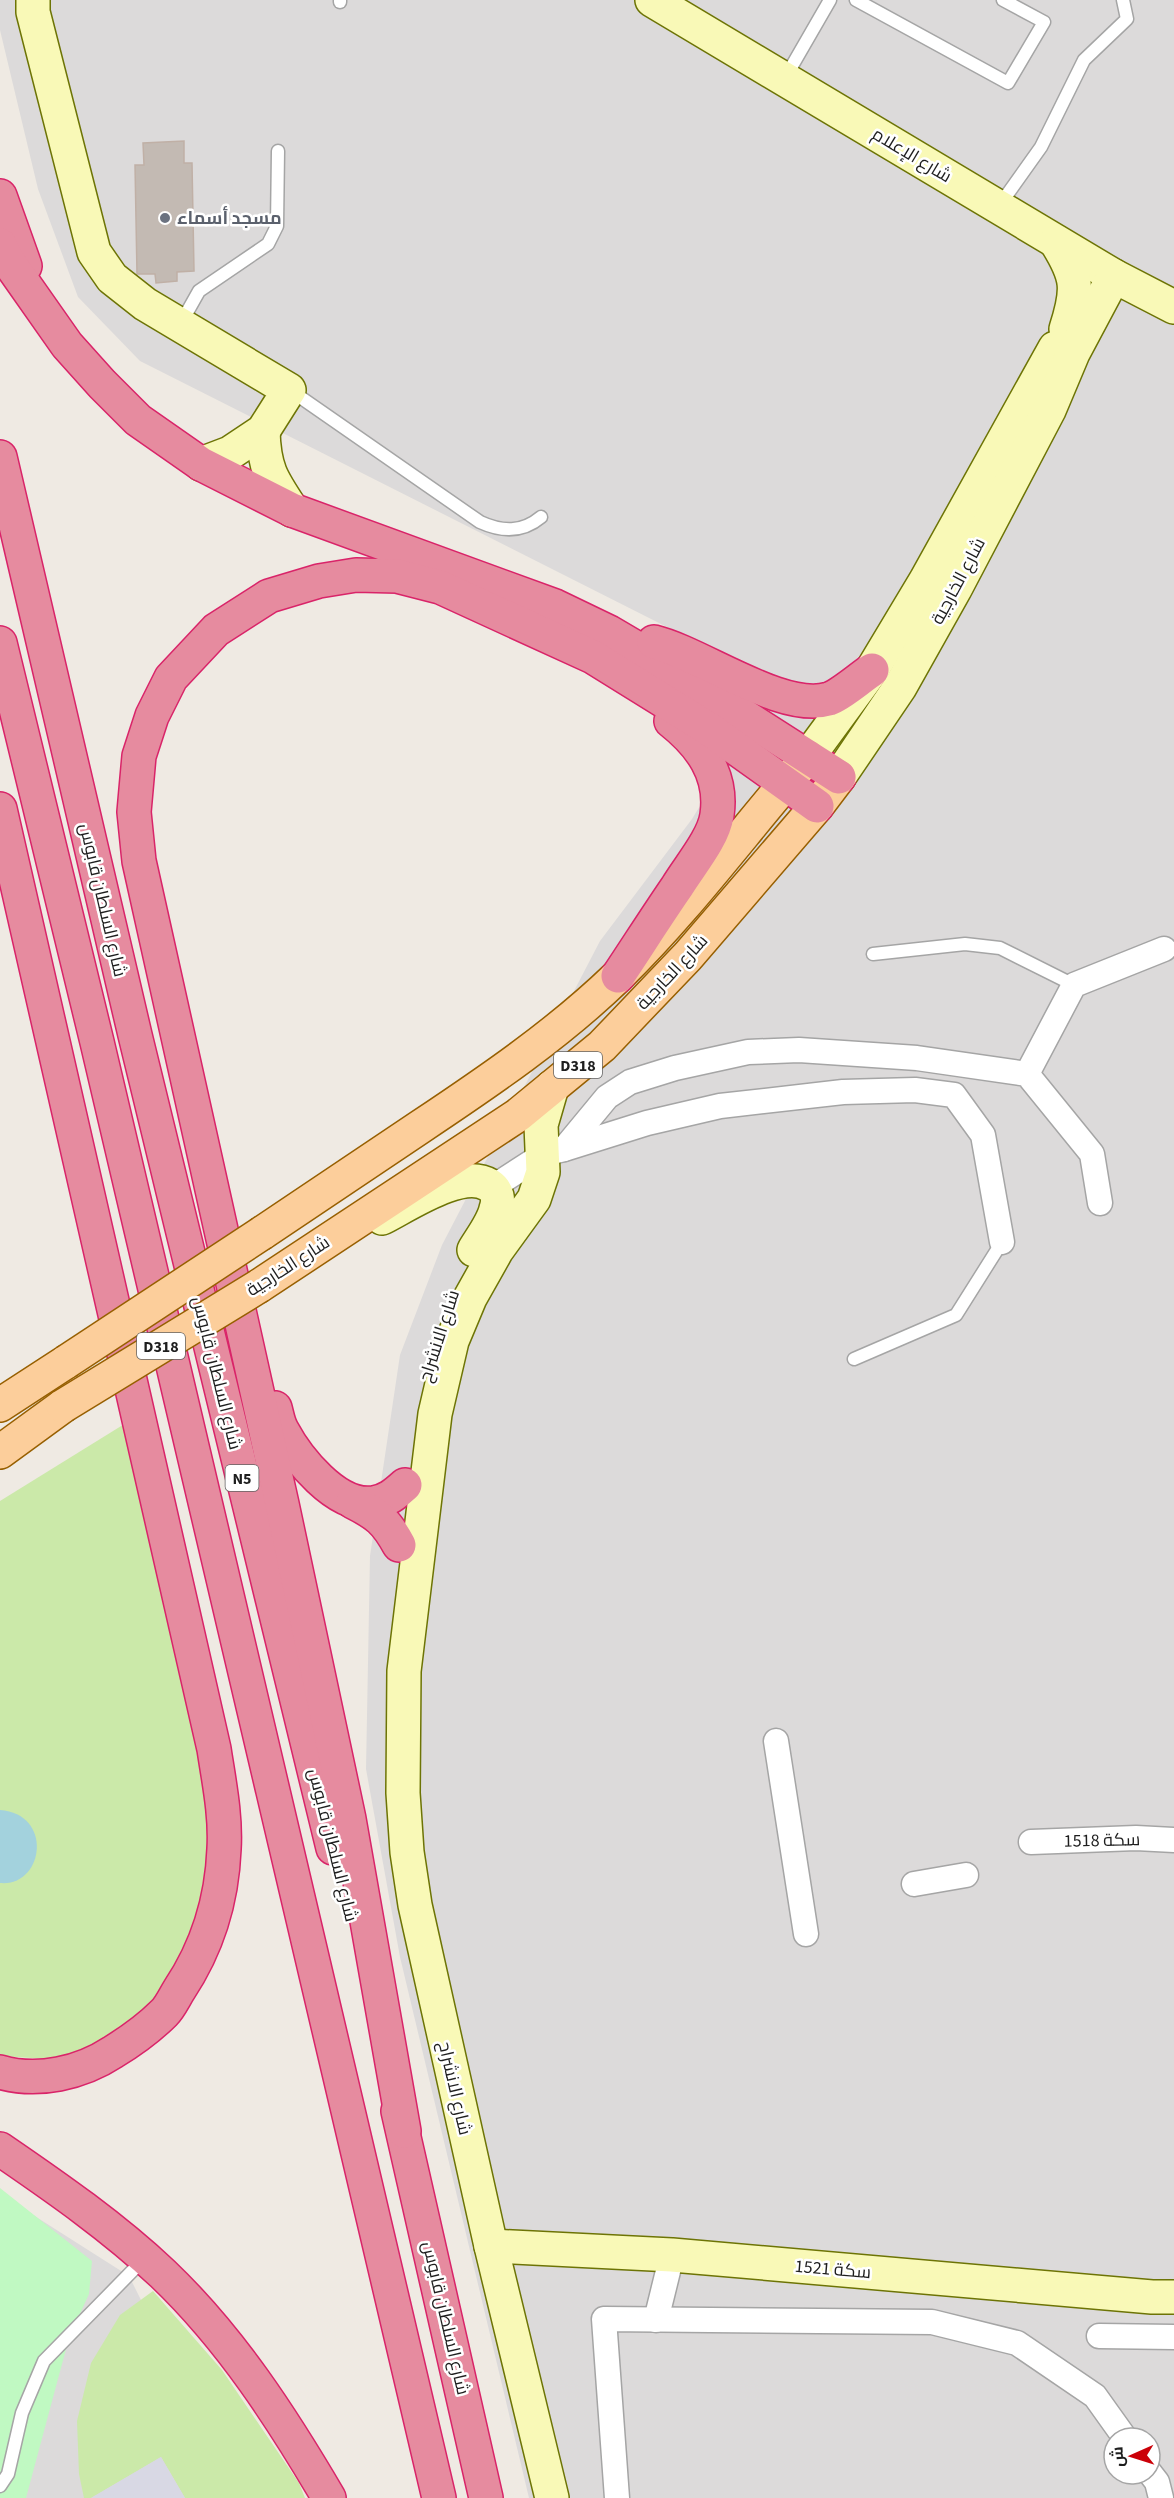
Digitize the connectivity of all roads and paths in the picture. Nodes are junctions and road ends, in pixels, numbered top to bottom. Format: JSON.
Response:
{"nodes":[{"id":1,"x":33,"y":0,"type":"edge"},
{"id":2,"x":652,"y":0,"type":"edge"},
{"id":3,"x":830,"y":0,"type":"edge"},
{"id":4,"x":856,"y":0,"type":"edge"},
{"id":5,"x":1003,"y":0,"type":"edge"},
{"id":6,"x":1123,"y":0,"type":"edge"},
{"id":7,"x":870,"y":3,"type":"edge"},
{"id":8,"x":785,"y":79,"type":"junction"},
{"id":9,"x":278,"y":151,"type":"dead end"},
{"id":10,"x":0,"y":196,"type":"edge"},
{"id":11,"x":999,"y":207,"type":"junction"},
{"id":12,"x":1056,"y":242,"type":"junction"},
{"id":13,"x":0,"y":245,"type":"edge"},
{"id":14,"x":1107,"y":272,"type":"junction"},
{"id":15,"x":1168,"y":303,"type":"edge"},
{"id":16,"x":41,"y":309,"type":"junction"},
{"id":17,"x":181,"y":324,"type":"junction"},
{"id":18,"x":1070,"y":341,"type":"junction"},
{"id":19,"x":289,"y":390,"type":"junction"},
{"id":20,"x":263,"y":432,"type":"junction"},
{"id":21,"x":0,"y":457,"type":"edge"},
{"id":22,"x":201,"y":464,"type":"junction"},
{"id":23,"x":292,"y":510,"type":"junction"},
{"id":24,"x":541,"y":517,"type":"dead end"},
{"id":25,"x":0,"y":643,"type":"edge"},
{"id":26,"x":601,"y":644,"type":"junction"},
{"id":27,"x":872,"y":670,"type":"junction"},
{"id":28,"x":808,"y":757,"type":"junction"},
{"id":29,"x":839,"y":777,"type":"junction"},
{"id":30,"x":785,"y":783,"type":"junction"},
{"id":31,"x":817,"y":806,"type":"junction"},
{"id":32,"x":0,"y":809,"type":"edge"},
{"id":33,"x":1164,"y":949,"type":"dead end"},
{"id":34,"x":873,"y":954,"type":"dead end"},
{"id":35,"x":618,"y":976,"type":"junction"},
{"id":36,"x":1074,"y":985,"type":"junction"},
{"id":37,"x":1027,"y":1074,"type":"junction"},
{"id":38,"x":552,"y":1088,"type":"junction"},
{"id":39,"x":554,"y":1152,"type":"junction"},
{"id":40,"x":492,"y":1187,"type":"junction"},
{"id":41,"x":1100,"y":1203,"type":"dead end"},
{"id":42,"x":1002,"y":1242,"type":"joint"},
{"id":43,"x":224,"y":1246,"type":"junction"},
{"id":44,"x":300,"y":1259,"type":"junction"},
{"id":45,"x":854,"y":1359,"type":"dead end"},
{"id":46,"x":0,"y":1406,"type":"edge"},
{"id":47,"x":0,"y":1452,"type":"edge"},
{"id":48,"x":405,"y":1485,"type":"junction"},
{"id":49,"x":353,"y":1502,"type":"junction"},
{"id":50,"x":399,"y":1545,"type":"junction"},
{"id":51,"x":412,"y":1613,"type":"junction"},
{"id":52,"x":404,"y":1671,"type":"junction"},
{"id":53,"x":776,"y":1741,"type":"dead end"},
{"id":54,"x":1174,"y":1840,"type":"edge"},
{"id":55,"x":1031,"y":1842,"type":"dead end"},
{"id":56,"x":966,"y":1875,"type":"dead end"},
{"id":57,"x":914,"y":1884,"type":"dead end"},
{"id":58,"x":806,"y":1934,"type":"dead end"},
{"id":59,"x":0,"y":2072,"type":"edge"},
{"id":60,"x":404,"y":2131,"type":"junction"},
{"id":61,"x":0,"y":2149,"type":"edge"},
{"id":62,"x":491,"y":2246,"type":"junction"},
{"id":63,"x":672,"y":2255,"type":"junction"},
{"id":64,"x":145,"y":2258,"type":"junction"},
{"id":65,"x":1174,"y":2297,"type":"edge"},
{"id":66,"x":656,"y":2320,"type":"junction"},
{"id":67,"x":1099,"y":2336,"type":"dead end"},
{"id":68,"x":1174,"y":2337,"type":"edge"},
{"id":69,"x":1116,"y":2426,"type":"edge"},
{"id":70,"x":0,"y":2486,"type":"edge"},
{"id":71,"x":329,"y":2498,"type":"edge"},
{"id":72,"x":439,"y":2498,"type":"edge"},
{"id":73,"x":486,"y":2498,"type":"edge"},
{"id":74,"x":552,"y":2498,"type":"edge"},
{"id":75,"x":617,"y":2498,"type":"edge"}],
"edges":[{"from":1,"to":17,"type":"street"},
{"from":2,"to":8,"type":"street","name":"شارع الإعلام"},
{"from":3,"to":8,"type":"lane"},
{"from":4,"to":7,"type":"lane"},
{"from":5,"to":7,"type":"lane"},
{"from":6,"to":11,"type":"lane"},
{"from":8,"to":11,"type":"street","name":"شارع الإعلام"},
{"from":9,"to":17,"type":"lane"},
{"from":10,"to":16,"type":"highway"},
{"from":11,"to":12,"type":"street","name":"شارع الإعلام"},
{"from":12,"to":14,"type":"street","name":"شارع الإعلام"},
{"from":12,"to":18,"type":"street"},
{"from":13,"to":16,"type":"highway"},
{"from":14,"to":15,"type":"street","name":"شارع الإعلام"},
{"from":14,"to":18,"type":"street","name":"شارع الخارجية","number":"D318"},
{"from":15,"to":18,"type":"street"},
{"from":16,"to":22,"type":"highway"},
{"from":17,"to":19,"type":"street"},
{"from":18,"to":27,"type":"street","name":"شارع الخارجية","number":"D318"},
{"from":18,"to":29,"type":"street","name":"شارع الخارجية","number":"D318"},
{"from":19,"to":20,"type":"street"},
{"from":19,"to":24,"type":"lane"},
{"from":20,"to":22,"type":"street"},
{"from":20,"to":23,"type":"street"},
{"from":21,"to":60,"type":"highway","name":"شارع السلطان قابوس","number":"N5"},
{"from":22,"to":23,"type":"highway"},
{"from":23,"to":26,"type":"highway"},
{"from":25,"to":72,"type":"highway","number":"N5"},
{"from":26,"to":27,"type":"highway"},
{"from":26,"to":28,"type":"highway"},
{"from":26,"to":30,"type":"highway"},
{"from":26,"to":35,"type":"highway"},
{"from":26,"to":43,"type":"highway"},
{"from":27,"to":28,"type":"street","name":"شارع الخارجية","number":"D318"},
{"from":28,"to":29,"type":"highway"},
{"from":28,"to":30,"type":"main road","name":"شارع الخارجية","number":"D318"},
{"from":29,"to":31,"type":"main road","name":"شارع الخارجية","number":"D318"},
{"from":30,"to":31,"type":"highway"},
{"from":30,"to":35,"type":"main road","name":"شارع الخارجية","number":"D318"},
{"from":31,"to":38,"type":"main road","name":"شارع الخارجية","number":"D318"},
{"from":32,"to":59,"type":"highway"},
{"from":33,"to":36,"type":"street"},
{"from":34,"to":36,"type":"lane"},
{"from":35,"to":46,"type":"main road","name":"شارع الخارجية","number":"D318","bridge":true},
{"from":36,"to":37,"type":"street"},
{"from":37,"to":39,"type":"street"},
{"from":37,"to":41,"type":"street"},
{"from":38,"to":39,"type":"street","name":"شارع الانشراح"},
{"from":38,"to":44,"type":"main road","name":"شارع الخارجية","number":"D318"},
{"from":39,"to":40,"type":"street"},
{"from":39,"to":42,"type":"street"},
{"from":39,"to":51,"type":"street","name":"شارع الانشراح"},
{"from":40,"to":44,"type":"street"},
{"from":40,"to":48,"type":"street","name":"شارع الانشراح"},
{"from":42,"to":45,"type":"lane"},
{"from":43,"to":49,"type":"highway"},
{"from":43,"to":60,"type":"highway"},
{"from":44,"to":47,"type":"main road","name":"شارع الخارجية","number":"D318","bridge":true},
{"from":48,"to":49,"type":"highway"},
{"from":48,"to":50,"type":"street","name":"شارع الانشراح"},
{"from":49,"to":50,"type":"highway"},
{"from":50,"to":51,"type":"street"},
{"from":50,"to":52,"type":"street","name":"شارع الانشراح"},
{"from":51,"to":52,"type":"street","name":"شارع الانشراح"},
{"from":52,"to":62,"type":"street","name":"شارع الانشراح"},
{"from":53,"to":58,"type":"street"},
{"from":54,"to":55,"type":"street","name":"سكة 1518"},
{"from":56,"to":57,"type":"street"},
{"from":60,"to":73,"type":"highway","name":"شارع السلطان قابوس","number":"N5"},
{"from":61,"to":64,"type":"highway"},
{"from":62,"to":63,"type":"street","name":"سكة 1521"},
{"from":62,"to":74,"type":"street","name":"شارع الانشراح"},
{"from":63,"to":65,"type":"street","name":"سكة 1521"},
{"from":63,"to":66,"type":"street"},
{"from":64,"to":70,"type":"lane"},
{"from":64,"to":71,"type":"highway"},
{"from":66,"to":69,"type":"street"},
{"from":66,"to":75,"type":"street"},
{"from":67,"to":68,"type":"street"}]}
